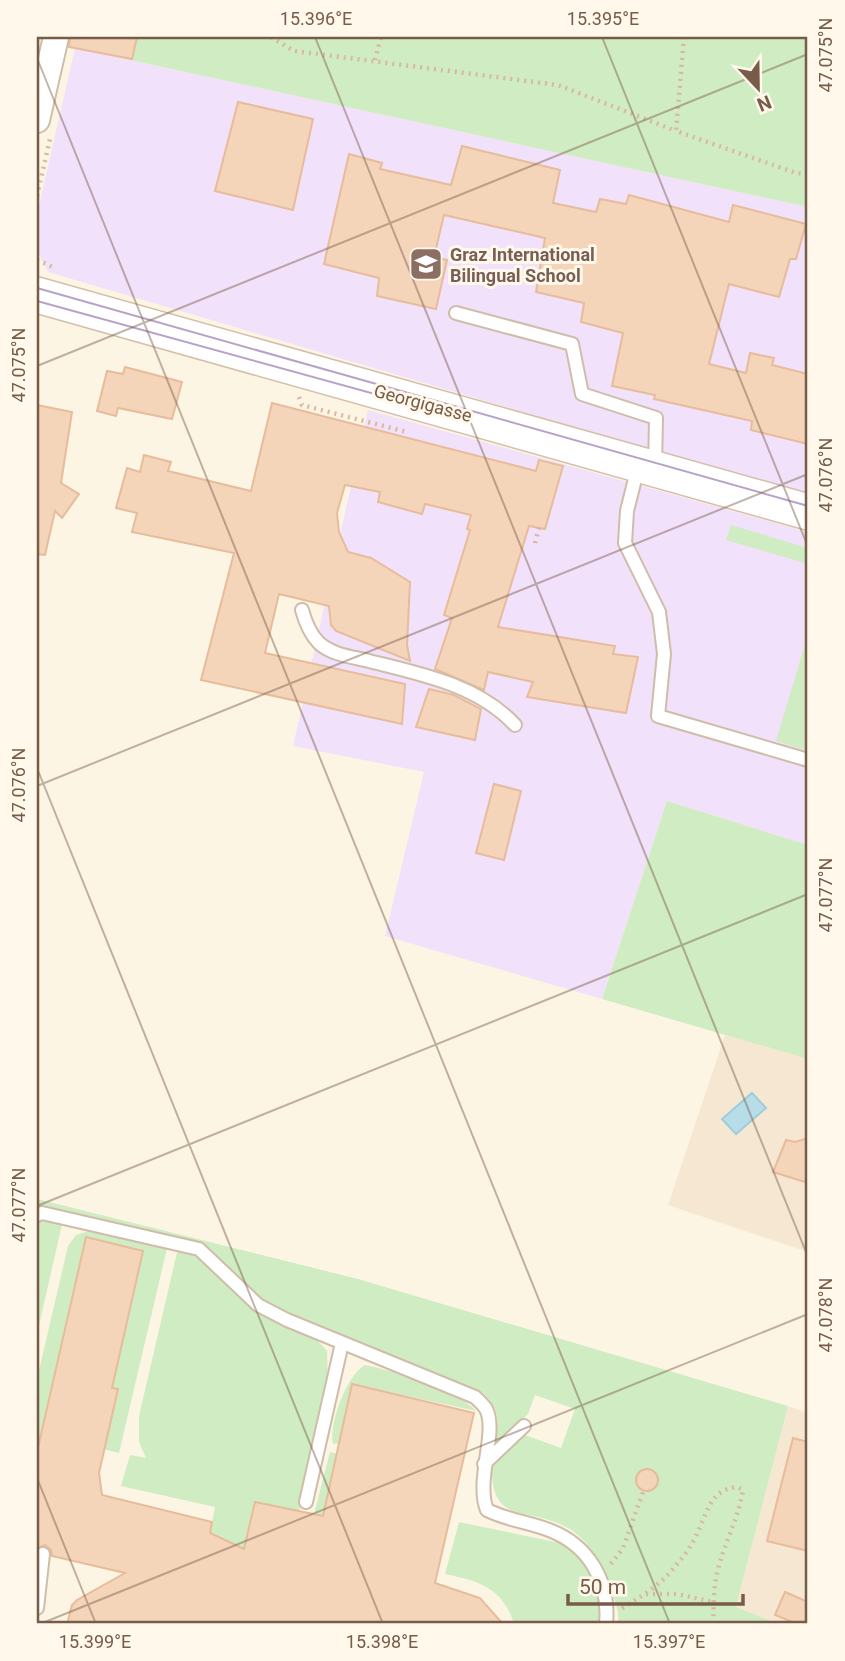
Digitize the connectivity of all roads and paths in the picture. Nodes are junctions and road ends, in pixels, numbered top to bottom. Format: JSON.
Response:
{"nodes":[{"id":1,"x":56,"y":37,"type":"edge"},
{"id":2,"x":271,"y":37,"type":"edge"},
{"id":3,"x":381,"y":37,"type":"edge"},
{"id":4,"x":684,"y":37,"type":"edge"},
{"id":5,"x":375,"y":60,"type":"junction"},
{"id":6,"x":37,"y":120,"type":"edge"},
{"id":7,"x":676,"y":131,"type":"junction"},
{"id":8,"x":808,"y":174,"type":"edge"},
{"id":9,"x":37,"y":295,"type":"edge"},
{"id":10,"x":456,"y":313,"type":"dead end"},
{"id":11,"x":647,"y":466,"type":"junction"},
{"id":12,"x":808,"y":512,"type":"edge"},
{"id":13,"x":539,"y":528,"type":"dead end"},
{"id":14,"x":536,"y":543,"type":"dead end"},
{"id":15,"x":302,"y":610,"type":"dead end"},
{"id":16,"x":515,"y":725,"type":"dead end"},
{"id":17,"x":808,"y":760,"type":"edge"},
{"id":18,"x":37,"y":1215,"type":"edge"},
{"id":19,"x":342,"y":1343,"type":"junction"},
{"id":20,"x":524,"y":1426,"type":"dead end"},
{"id":21,"x":484,"y":1464,"type":"junction"},
{"id":22,"x":643,"y":1492,"type":"dead end"},
{"id":23,"x":306,"y":1502,"type":"dead end"},
{"id":24,"x":43,"y":1554,"type":"dead end"},
{"id":25,"x":600,"y":1576,"type":"junction"},
{"id":26,"x":645,"y":1594,"type":"junction"},
{"id":27,"x":713,"y":1602,"type":"junction"},
{"id":28,"x":37,"y":1608,"type":"edge"},
{"id":29,"x":618,"y":1611,"type":"dead end"},
{"id":30,"x":606,"y":1624,"type":"edge"},
{"id":31,"x":713,"y":1624,"type":"edge"}],
"edges":[{"from":1,"to":6,"type":"street"},
{"from":2,"to":5,"type":"path"},
{"from":3,"to":5,"type":"path"},
{"from":4,"to":7,"type":"path"},
{"from":5,"to":7,"type":"path"},
{"from":7,"to":8,"type":"path"},
{"from":9,"to":11,"type":"main road","name":"Georgigasse"},
{"from":10,"to":11,"type":"lane"},
{"from":11,"to":12,"type":"main road","name":"Georgigasse"},
{"from":11,"to":17,"type":"lane"},
{"from":13,"to":14,"type":"path"},
{"from":15,"to":16,"type":"lane"},
{"from":18,"to":19,"type":"lane"},
{"from":19,"to":21,"type":"lane"},
{"from":19,"to":23,"type":"lane"},
{"from":20,"to":21,"type":"lane"},
{"from":21,"to":25,"type":"lane"},
{"from":22,"to":25,"type":"path"},
{"from":24,"to":28,"type":"lane"},
{"from":25,"to":30,"type":"lane"},
{"from":26,"to":27,"type":"path"},
{"from":26,"to":27,"type":"path"},
{"from":26,"to":29,"type":"path"},
{"from":27,"to":31,"type":"path"}]}
